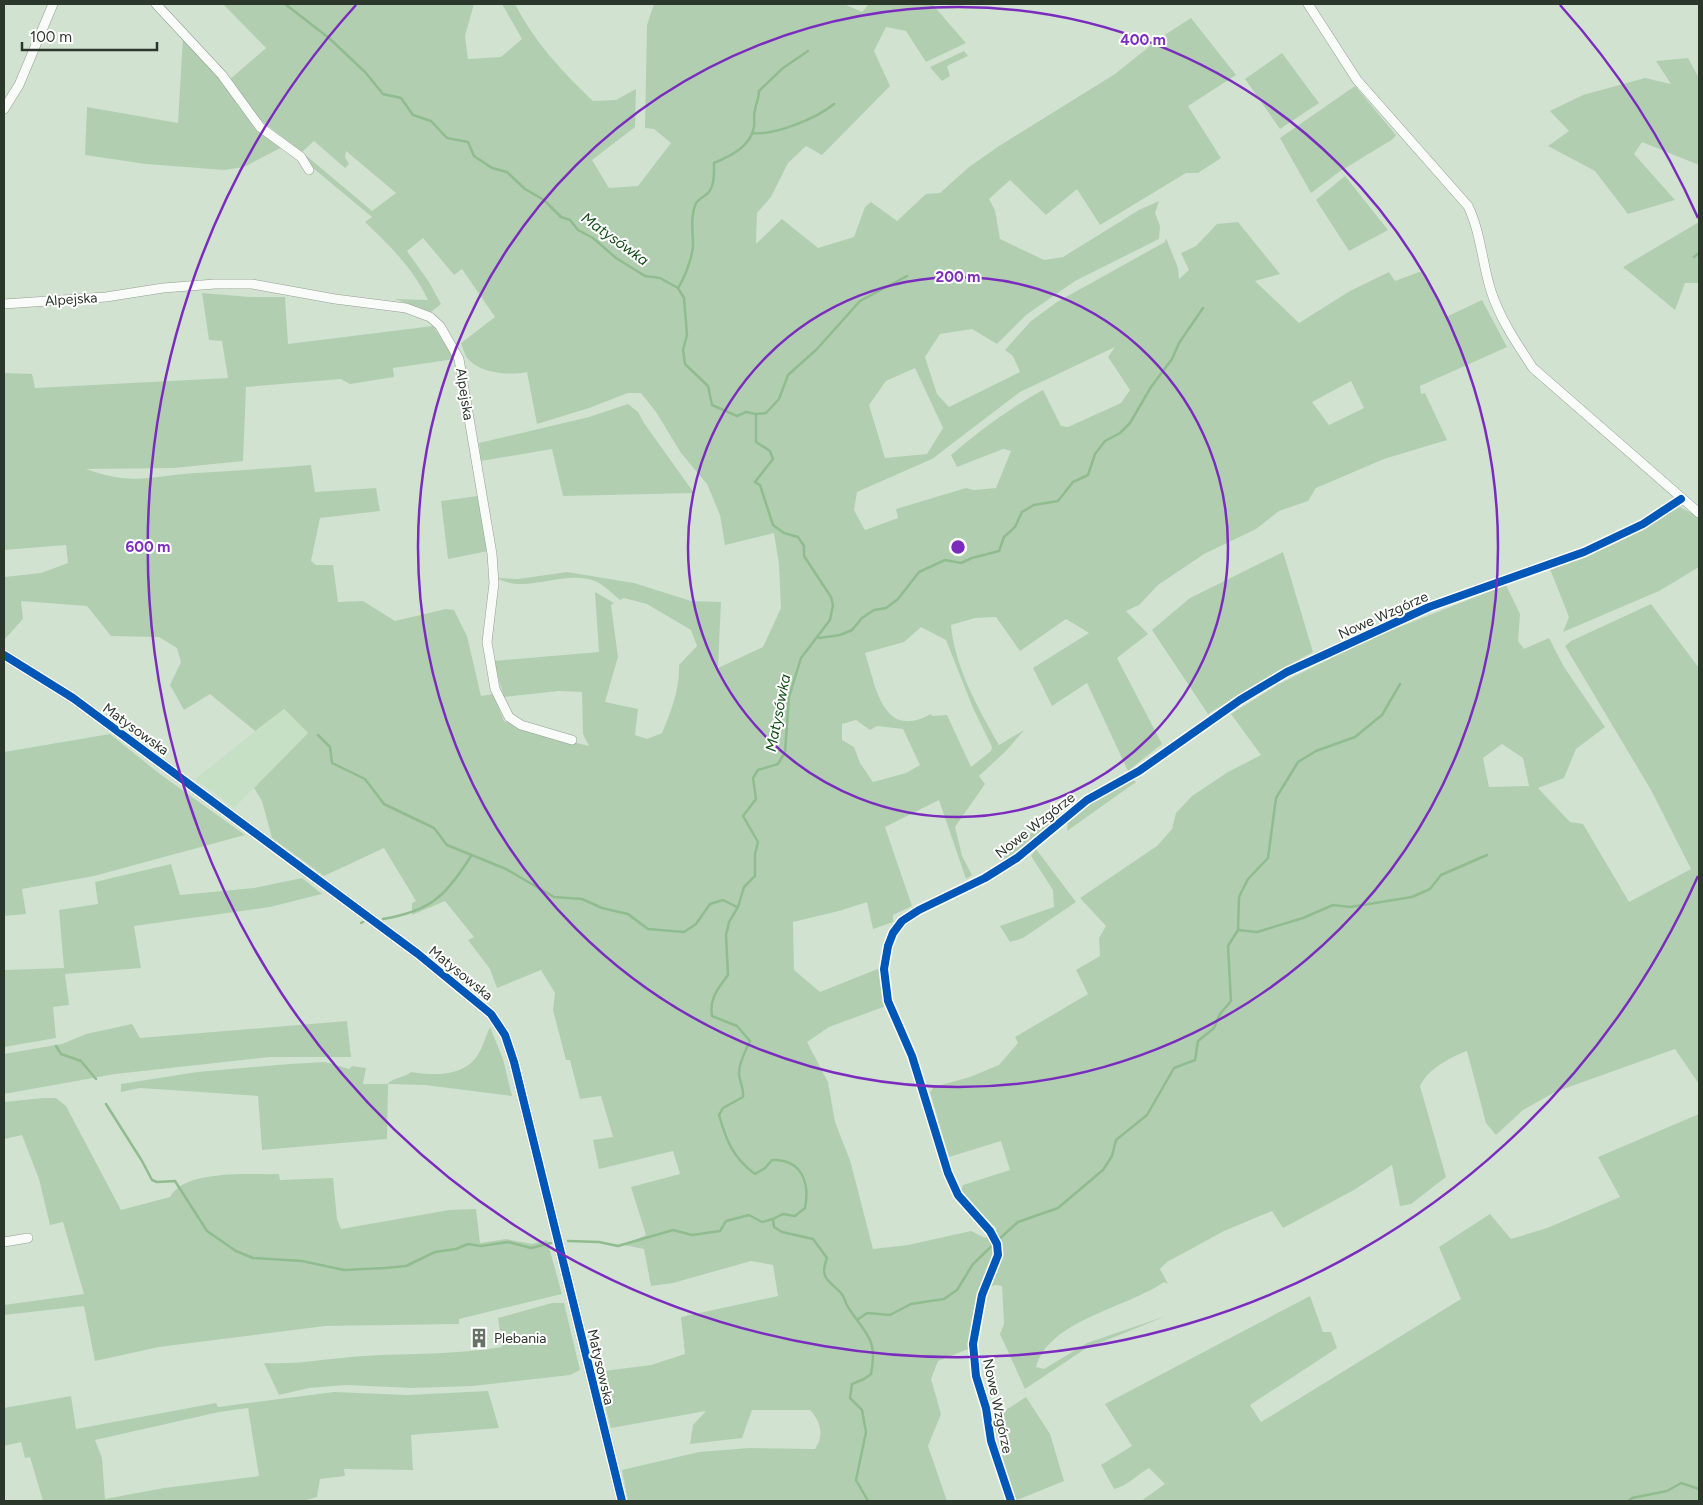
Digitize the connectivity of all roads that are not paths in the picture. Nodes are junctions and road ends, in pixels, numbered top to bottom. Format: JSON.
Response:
{"nodes":[{"id":1,"x":52,"y":4,"type":"edge"},
{"id":2,"x":156,"y":4,"type":"edge"},
{"id":3,"x":1308,"y":4,"type":"edge"},
{"id":4,"x":4,"y":109,"type":"edge"},
{"id":5,"x":309,"y":170,"type":"dead end"},
{"id":6,"x":4,"y":304,"type":"edge"},
{"id":7,"x":1682,"y":499,"type":"junction"},
{"id":8,"x":1699,"y":513,"type":"edge"},
{"id":9,"x":4,"y":656,"type":"edge"},
{"id":10,"x":572,"y":740,"type":"dead end"},
{"id":11,"x":28,"y":1238,"type":"dead end"},
{"id":12,"x":4,"y":1242,"type":"edge"},
{"id":13,"x":622,"y":1501,"type":"edge"},
{"id":14,"x":1011,"y":1501,"type":"edge"}],
"edges":[{"from":1,"to":4,"type":"street"},
{"from":2,"to":5,"type":"street"},
{"from":3,"to":7,"type":"street"},
{"from":6,"to":10,"type":"street","name":"Alpejska"},
{"from":7,"to":8,"type":"street"},
{"from":7,"to":14,"type":"street","name":"Nowe Wzgórze"},
{"from":9,"to":13,"type":"street","name":"Matysowska"},
{"from":11,"to":12,"type":"street"}]}
